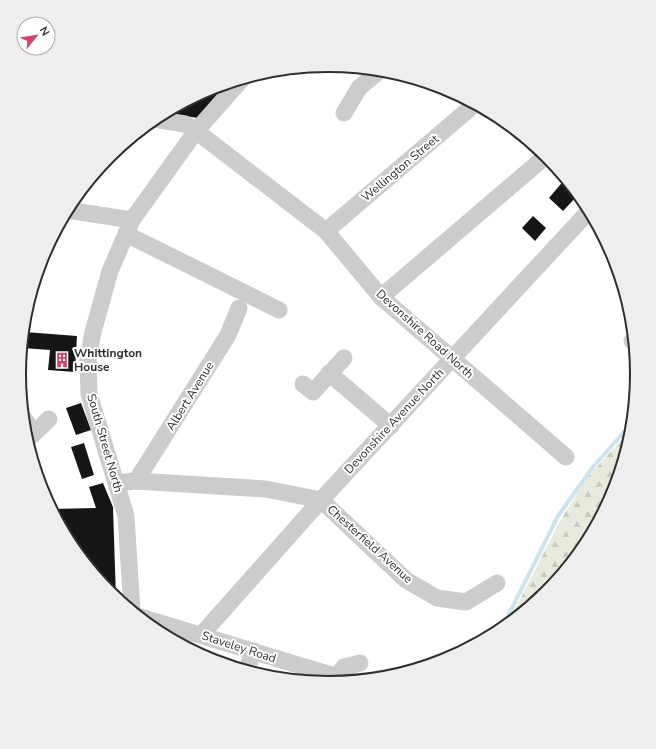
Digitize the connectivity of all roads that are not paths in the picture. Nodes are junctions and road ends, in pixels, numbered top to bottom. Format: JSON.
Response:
{"nodes":[{"id":1,"x":373,"y":76,"type":"edge"},
{"id":2,"x":234,"y":88,"type":"edge"},
{"id":3,"x":470,"y":108,"type":"edge"},
{"id":4,"x":344,"y":113,"type":"dead end"},
{"id":5,"x":164,"y":121,"type":"edge"},
{"id":6,"x":196,"y":131,"type":"junction"},
{"id":7,"x":541,"y":160,"type":"edge"},
{"id":8,"x":74,"y":212,"type":"edge"},
{"id":9,"x":585,"y":216,"type":"edge"},
{"id":10,"x":129,"y":227,"type":"junction"},
{"id":11,"x":326,"y":231,"type":"junction"},
{"id":12,"x":381,"y":296,"type":"junction"},
{"id":13,"x":239,"y":308,"type":"dead end"},
{"id":14,"x":279,"y":310,"type":"dead end"},
{"id":15,"x":344,"y":358,"type":"dead end"},
{"id":16,"x":452,"y":358,"type":"junction"},
{"id":17,"x":329,"y":373,"type":"junction"},
{"id":18,"x":303,"y":384,"type":"dead end"},
{"id":19,"x":49,"y":419,"type":"dead end"},
{"id":20,"x":391,"y":426,"type":"junction"},
{"id":21,"x":32,"y":435,"type":"edge"},
{"id":22,"x":566,"y":457,"type":"dead end"},
{"id":23,"x":136,"y":481,"type":"junction"},
{"id":24,"x":116,"y":483,"type":"junction"},
{"id":25,"x":321,"y":500,"type":"junction"},
{"id":26,"x":497,"y":582,"type":"dead end"},
{"id":27,"x":132,"y":604,"type":"edge"},
{"id":28,"x":152,"y":620,"type":"edge"},
{"id":29,"x":202,"y":634,"type":"junction"},
{"id":30,"x":254,"y":651,"type":"junction"},
{"id":31,"x":360,"y":663,"type":"dead end"},
{"id":32,"x":248,"y":665,"type":"edge"},
{"id":33,"x":333,"y":676,"type":"edge"},
{"id":34,"x":340,"y":676,"type":"edge"}],
"edges":[{"from":1,"to":4,"type":"street"},
{"from":2,"to":6,"type":"street","name":"South Street North"},
{"from":3,"to":11,"type":"street","name":"Wellington Street"},
{"from":5,"to":6,"type":"street","name":"Devonshire Road North"},
{"from":6,"to":10,"type":"street","name":"South Street North"},
{"from":6,"to":11,"type":"street","name":"Devonshire Road North"},
{"from":7,"to":12,"type":"street"},
{"from":8,"to":10,"type":"street"},
{"from":9,"to":16,"type":"street","name":"Devonshire Avenue North"},
{"from":10,"to":14,"type":"street"},
{"from":10,"to":24,"type":"street","name":"South Street North"},
{"from":11,"to":12,"type":"street","name":"Devonshire Road North"},
{"from":12,"to":16,"type":"street","name":"Devonshire Road North"},
{"from":13,"to":23,"type":"street","name":"Albert Avenue"},
{"from":15,"to":17,"type":"street"},
{"from":16,"to":20,"type":"street","name":"Devonshire Avenue North"},
{"from":16,"to":22,"type":"street","name":"Devonshire Road North"},
{"from":17,"to":18,"type":"street"},
{"from":17,"to":20,"type":"street"},
{"from":19,"to":21,"type":"street"},
{"from":20,"to":25,"type":"street","name":"Devonshire Avenue North"},
{"from":23,"to":24,"type":"street","name":"Chesterfield Avenue"},
{"from":23,"to":25,"type":"street","name":"Chesterfield Avenue"},
{"from":24,"to":27,"type":"street","name":"South Street North"},
{"from":25,"to":26,"type":"street","name":"Chesterfield Avenue"},
{"from":25,"to":29,"type":"street","name":"Devonshire Avenue North"},
{"from":28,"to":29,"type":"street","name":"Staveley Road"},
{"from":29,"to":30,"type":"street","name":"Staveley Road"},
{"from":30,"to":32,"type":"street"},
{"from":30,"to":33,"type":"street","name":"Staveley Road"},
{"from":31,"to":34,"type":"street","name":"Staveley Road"}]}
